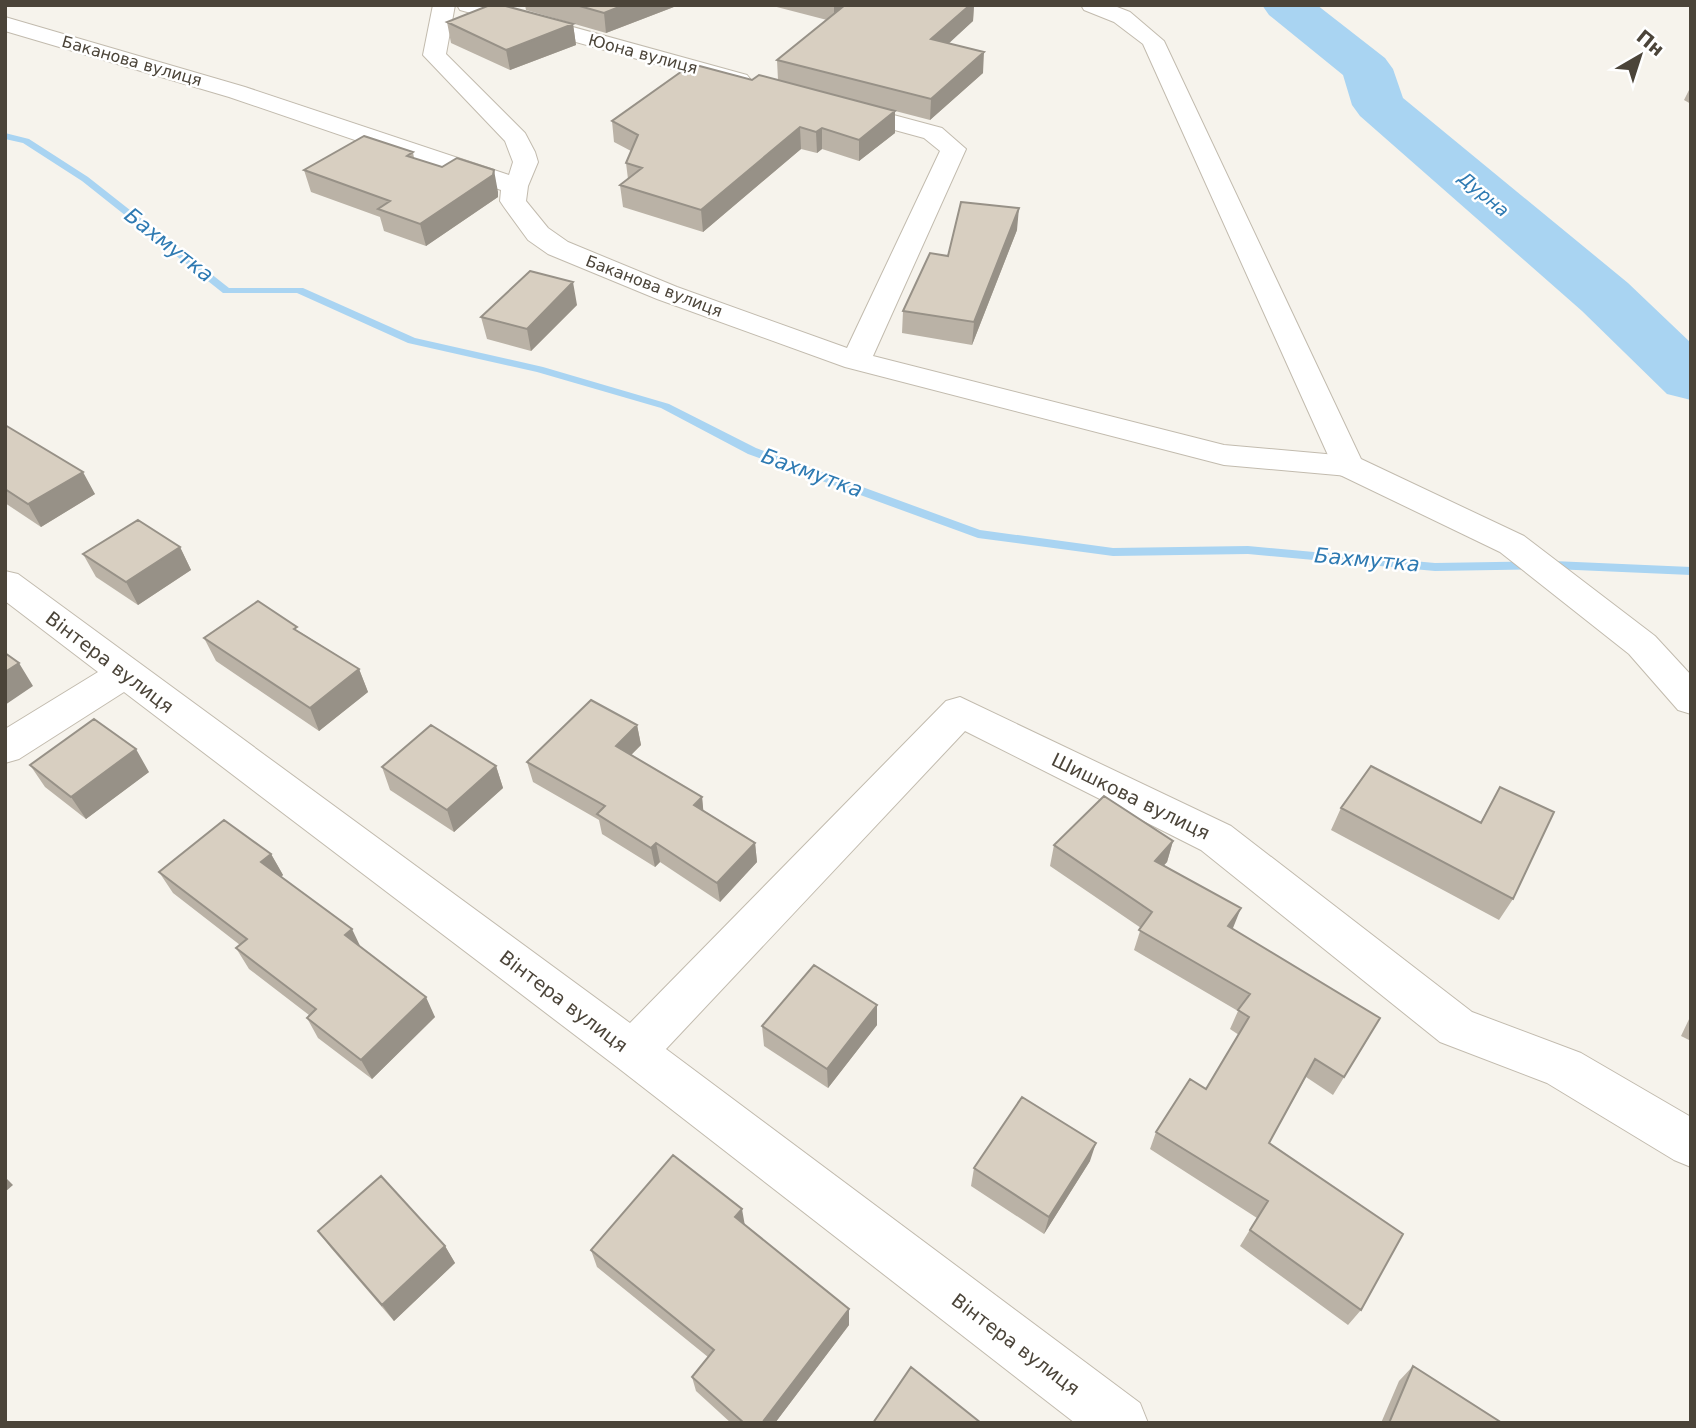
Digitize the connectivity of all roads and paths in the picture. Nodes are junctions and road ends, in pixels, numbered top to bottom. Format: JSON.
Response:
{"nodes":[{"id":1,"x":444,"y":5,"type":"edge"},
{"id":2,"x":468,"y":5,"type":"edge"},
{"id":3,"x":1092,"y":5,"type":"edge"},
{"id":4,"x":5,"y":24,"type":"edge"},
{"id":5,"x":760,"y":86,"type":"edge"},
{"id":6,"x":826,"y":104,"type":"edge"},
{"id":7,"x":515,"y":186,"type":"junction"},
{"id":8,"x":856,"y":361,"type":"junction"},
{"id":9,"x":1348,"y":466,"type":"junction"},
{"id":10,"x":5,"y":583,"type":"edge"},
{"id":11,"x":124,"y":674,"type":"junction"},
{"id":12,"x":1691,"y":700,"type":"edge"},
{"id":13,"x":5,"y":748,"type":"edge"},
{"id":14,"x":633,"y":1052,"type":"junction"},
{"id":15,"x":1691,"y":1144,"type":"edge"},
{"id":16,"x":1121,"y":1423,"type":"edge"}],
"edges":[{"from":1,"to":7,"type":"street"},
{"from":2,"to":5,"type":"street","name":"Юона вулиця"},
{"from":3,"to":9,"type":"street"},
{"from":4,"to":7,"type":"street","name":"Баканова вулиця"},
{"from":6,"to":8,"type":"street"},
{"from":7,"to":8,"type":"street","name":"Баканова вулиця"},
{"from":8,"to":9,"type":"street","name":"Баканова вулиця"},
{"from":9,"to":12,"type":"street"},
{"from":10,"to":11,"type":"street","name":"Вінтера вулиця"},
{"from":11,"to":13,"type":"street"},
{"from":11,"to":14,"type":"street","name":"Вінтера вулиця"},
{"from":14,"to":15,"type":"street","name":"Шишкова вулиця"},
{"from":14,"to":16,"type":"street","name":"Вінтера вулиця"}]}
